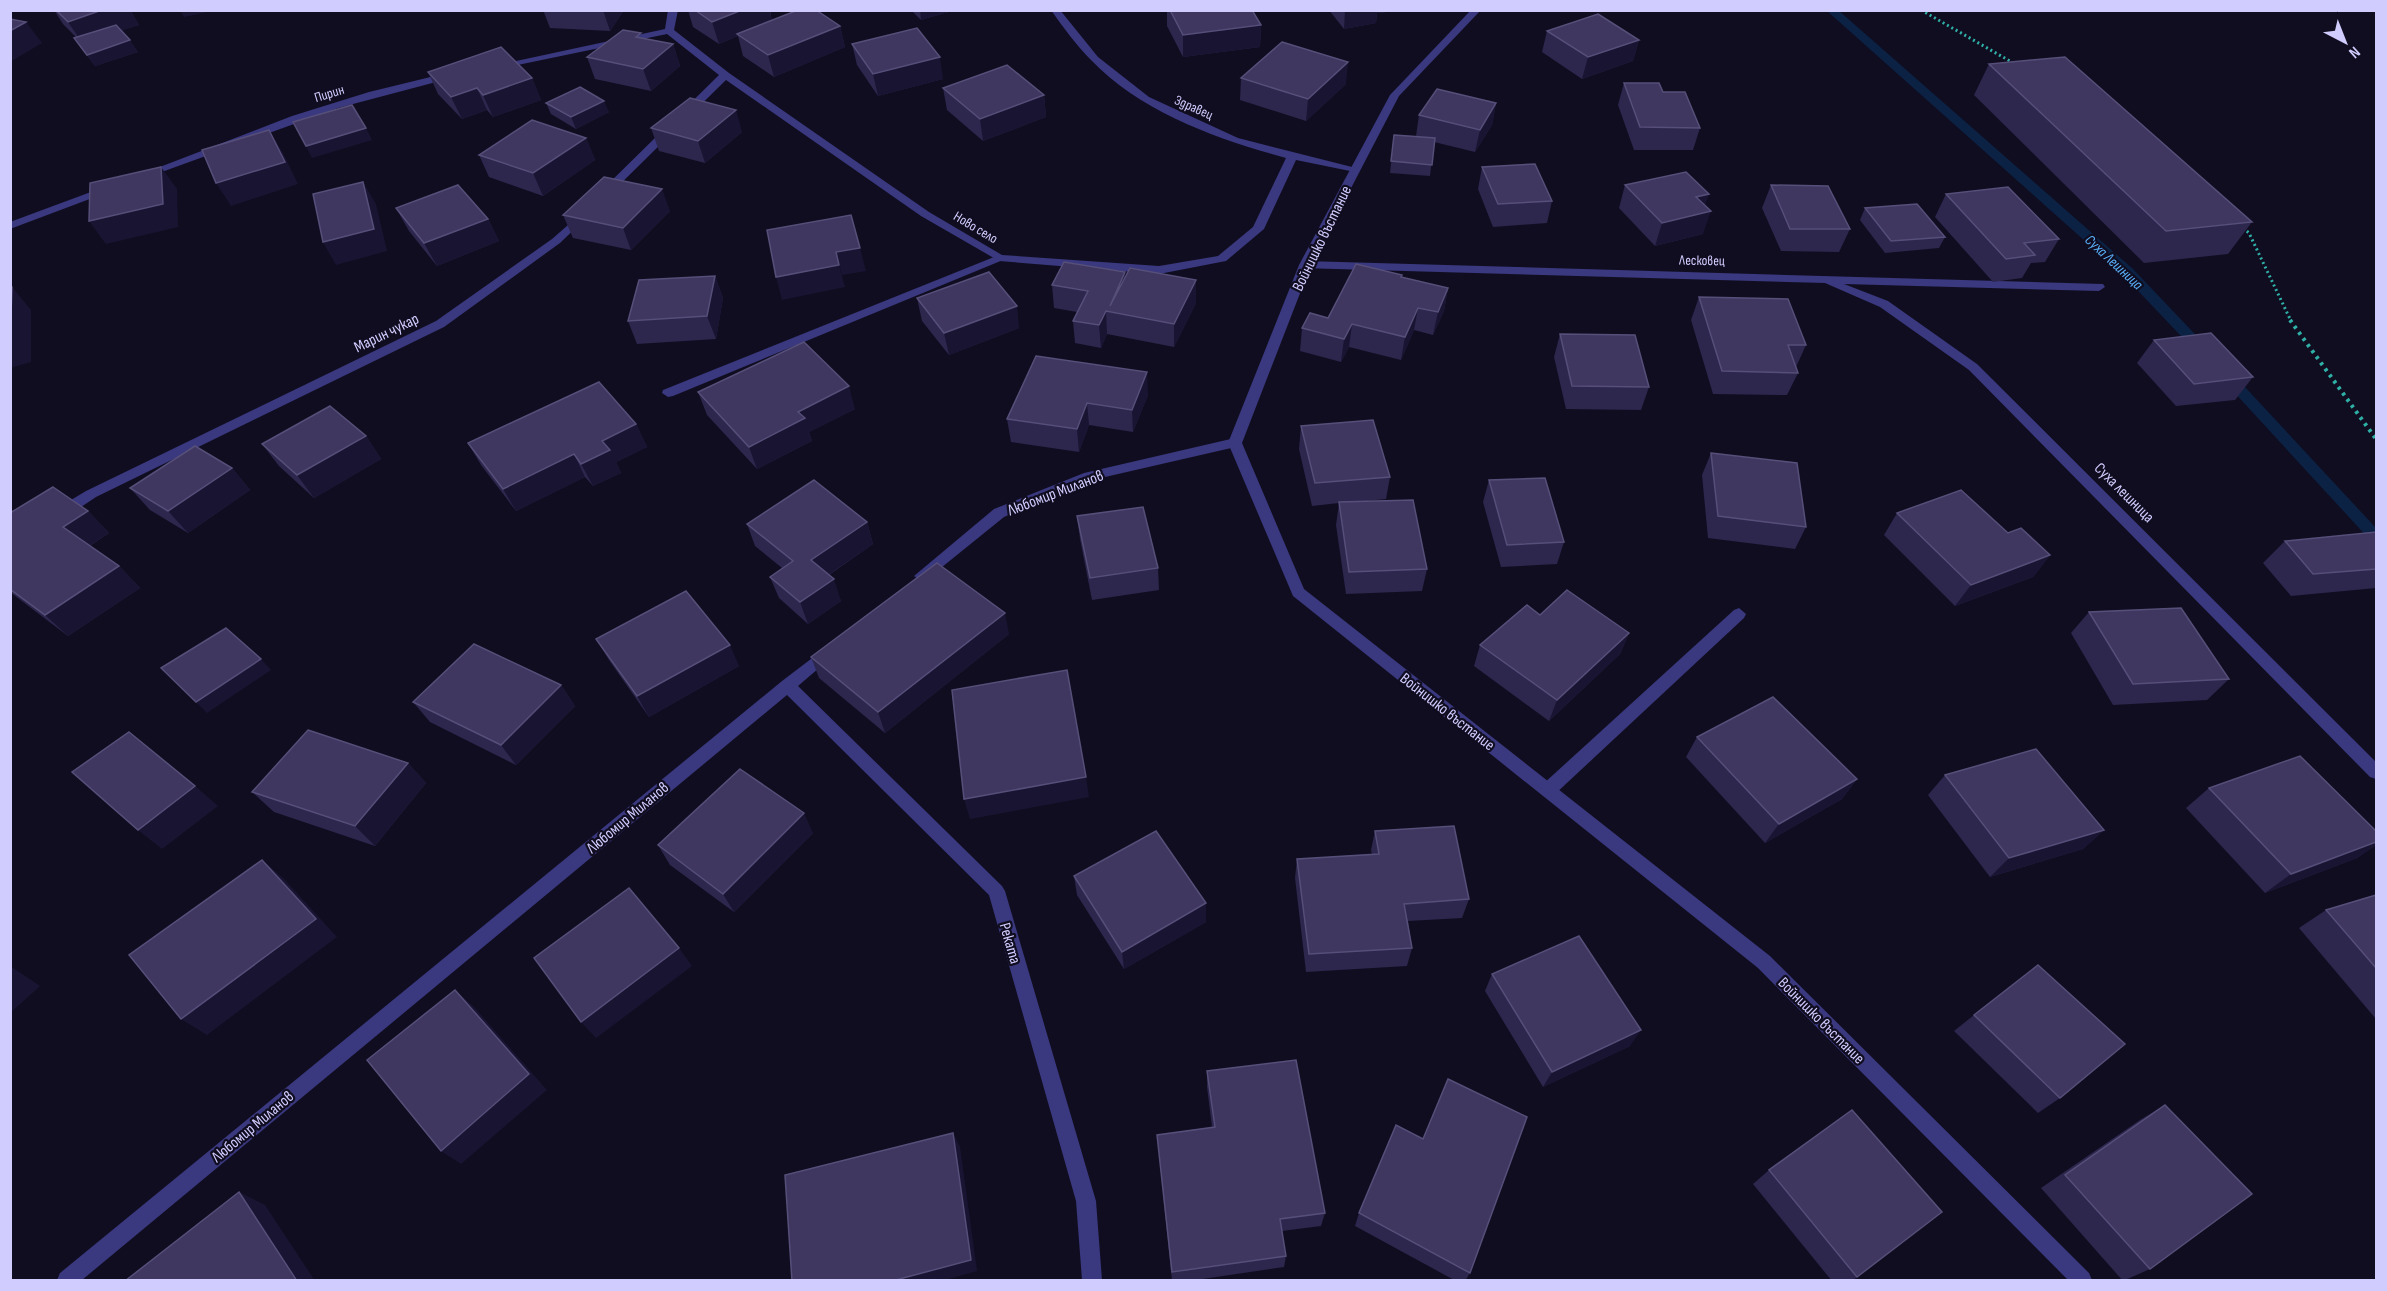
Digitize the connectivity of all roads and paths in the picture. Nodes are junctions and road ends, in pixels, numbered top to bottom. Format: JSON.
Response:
{"nodes":[{"id":1,"x":673,"y":10,"type":"edge"},
{"id":2,"x":1055,"y":10,"type":"edge"},
{"id":3,"x":1477,"y":10,"type":"edge"},
{"id":4,"x":1921,"y":10,"type":"edge"},
{"id":5,"x":669,"y":31,"type":"junction"},
{"id":6,"x":2017,"y":64,"type":"edge"},
{"id":7,"x":484,"y":69,"type":"edge"},
{"id":8,"x":462,"y":73,"type":"edge"},
{"id":9,"x":725,"y":75,"type":"junction"},
{"id":10,"x":1292,"y":156,"type":"junction"},
{"id":11,"x":1355,"y":169,"type":"junction"},
{"id":12,"x":128,"y":181,"type":"edge"},
{"id":13,"x":117,"y":185,"type":"edge"},
{"id":14,"x":10,"y":226,"type":"edge"},
{"id":15,"x":2240,"y":226,"type":"edge"},
{"id":16,"x":999,"y":258,"type":"junction"},
{"id":17,"x":1305,"y":265,"type":"junction"},
{"id":18,"x":1818,"y":278,"type":"junction"},
{"id":19,"x":2099,"y":287,"type":"dead end"},
{"id":20,"x":668,"y":393,"type":"dead end"},
{"id":21,"x":2376,"y":439,"type":"edge"},
{"id":22,"x":1235,"y":443,"type":"junction"},
{"id":23,"x":51,"y":520,"type":"edge"},
{"id":24,"x":907,"y":588,"type":"edge"},
{"id":25,"x":1739,"y":614,"type":"dead end"},
{"id":26,"x":842,"y":640,"type":"edge"},
{"id":27,"x":786,"y":685,"type":"junction"},
{"id":28,"x":2376,"y":772,"type":"edge"},
{"id":29,"x":1548,"y":790,"type":"junction"},
{"id":30,"x":67,"y":1281,"type":"edge"},
{"id":31,"x":1092,"y":1281,"type":"edge"},
{"id":32,"x":2082,"y":1281,"type":"edge"}],
"edges":[{"from":1,"to":5,"type":"street"},
{"from":2,"to":10,"type":"street","name":"Здравец"},
{"from":3,"to":11,"type":"street","name":"Войнишко въстание"},
{"from":4,"to":6,"type":"path"},
{"from":5,"to":7,"type":"street"},
{"from":5,"to":9,"type":"street","name":"Ново село"},
{"from":8,"to":12,"type":"street","name":"Пирин"},
{"from":9,"to":16,"type":"street","name":"Ново село"},
{"from":9,"to":23,"type":"street","name":"Марин чукар"},
{"from":10,"to":11,"type":"street","name":"Здравец"},
{"from":10,"to":16,"type":"street","name":"Ново село"},
{"from":11,"to":17,"type":"street","name":"Войнишко въстание"},
{"from":13,"to":14,"type":"street"},
{"from":15,"to":21,"type":"path"},
{"from":16,"to":20,"type":"street"},
{"from":17,"to":18,"type":"street","name":"Лесковец"},
{"from":17,"to":22,"type":"street","name":"Войнишко въстание"},
{"from":18,"to":19,"type":"street","name":"Лесковец"},
{"from":18,"to":28,"type":"street","name":"Суха лешница"},
{"from":22,"to":24,"type":"street","name":"Любомир Миланов"},
{"from":22,"to":29,"type":"street","name":"Войнишко въстание"},
{"from":25,"to":29,"type":"street"},
{"from":26,"to":27,"type":"street","name":"Любомир Миланов"},
{"from":27,"to":30,"type":"street","name":"Любомир Миланов"},
{"from":27,"to":31,"type":"street","name":"Реката"},
{"from":29,"to":32,"type":"street","name":"Войнишко въстание"}]}
